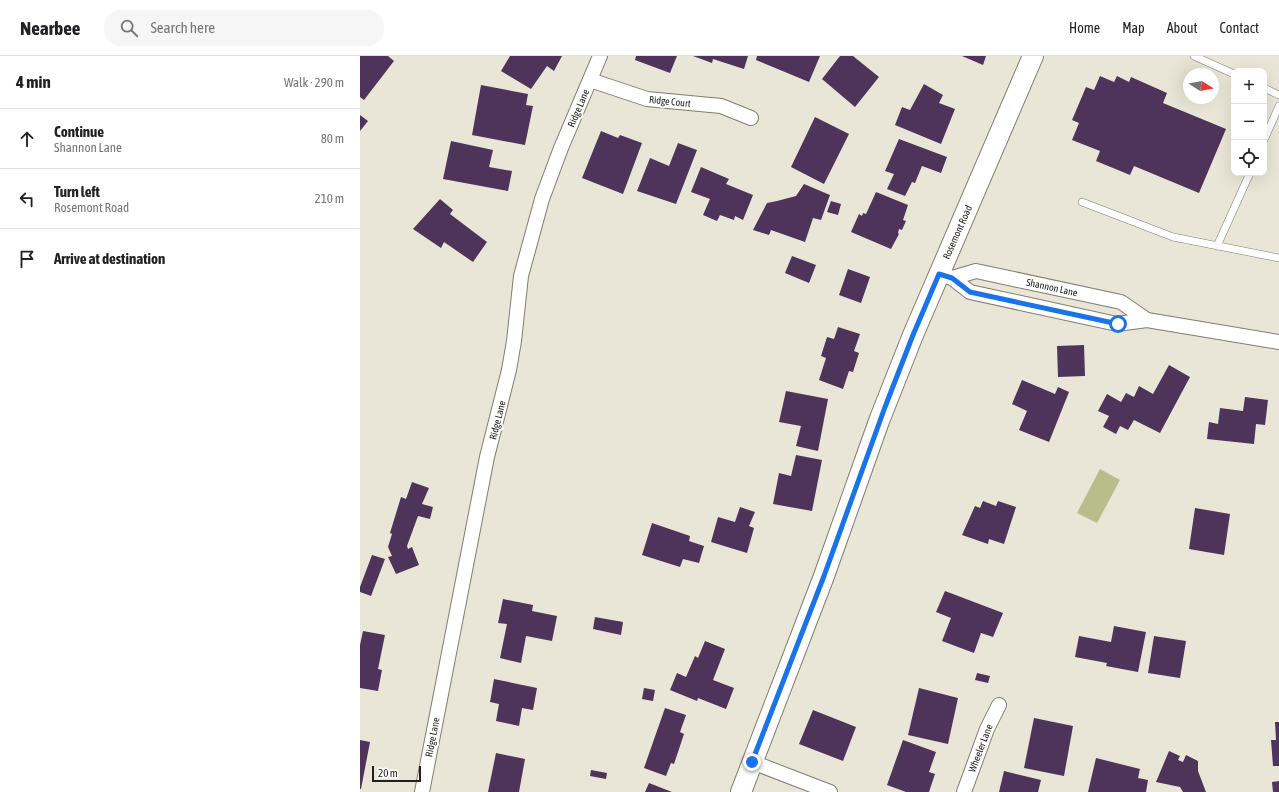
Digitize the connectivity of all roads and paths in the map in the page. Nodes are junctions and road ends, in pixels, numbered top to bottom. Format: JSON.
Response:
{"nodes":[{"id":1,"x":600,"y":56,"type":"edge"},
{"id":2,"x":1033,"y":56,"type":"edge"},
{"id":3,"x":1194,"y":56,"type":"edge"},
{"id":4,"x":1231,"y":73,"type":"edge"},
{"id":5,"x":590,"y":80,"type":"junction"},
{"id":6,"x":1267,"y":89,"type":"edge"},
{"id":7,"x":1279,"y":95,"type":"edge"},
{"id":8,"x":1279,"y":106,"type":"edge"},
{"id":9,"x":751,"y":118,"type":"dead end"},
{"id":10,"x":1267,"y":133,"type":"edge"},
{"id":11,"x":1249,"y":176,"type":"edge"},
{"id":12,"x":1082,"y":202,"type":"dead end"},
{"id":13,"x":1217,"y":246,"type":"junction"},
{"id":14,"x":1279,"y":258,"type":"edge"},
{"id":15,"x":946,"y":276,"type":"junction"},
{"id":16,"x":1147,"y":320,"type":"junction"},
{"id":17,"x":1279,"y":342,"type":"edge"},
{"id":18,"x":999,"y":705,"type":"dead end"},
{"id":19,"x":752,"y":762,"type":"junction"},
{"id":20,"x":422,"y":792,"type":"edge"},
{"id":21,"x":741,"y":792,"type":"edge"},
{"id":22,"x":830,"y":792,"type":"edge"},
{"id":23,"x":964,"y":792,"type":"edge"}],
"edges":[{"from":1,"to":5,"type":"street","name":"Ridge Lane"},
{"from":2,"to":15,"type":"main road","name":"Rosemont Road"},
{"from":3,"to":4,"type":"lane"},
{"from":5,"to":9,"type":"street","name":"Ridge Court"},
{"from":5,"to":20,"type":"street","name":"Ridge Lane"},
{"from":6,"to":7,"type":"lane"},
{"from":8,"to":10,"type":"lane"},
{"from":11,"to":13,"type":"lane"},
{"from":12,"to":13,"type":"lane"},
{"from":13,"to":14,"type":"lane"},
{"from":15,"to":16,"type":"street","name":"Shannon Lane"},
{"from":15,"to":16,"type":"street","name":"Shannon Lane"},
{"from":15,"to":19,"type":"main road","name":"Rosemont Road"},
{"from":16,"to":17,"type":"street","name":"Shannon Lane"},
{"from":18,"to":23,"type":"street","name":"Wheeler Lane"},
{"from":19,"to":21,"type":"main road","name":"Rosemont Road"},
{"from":19,"to":22,"type":"street"}]}
